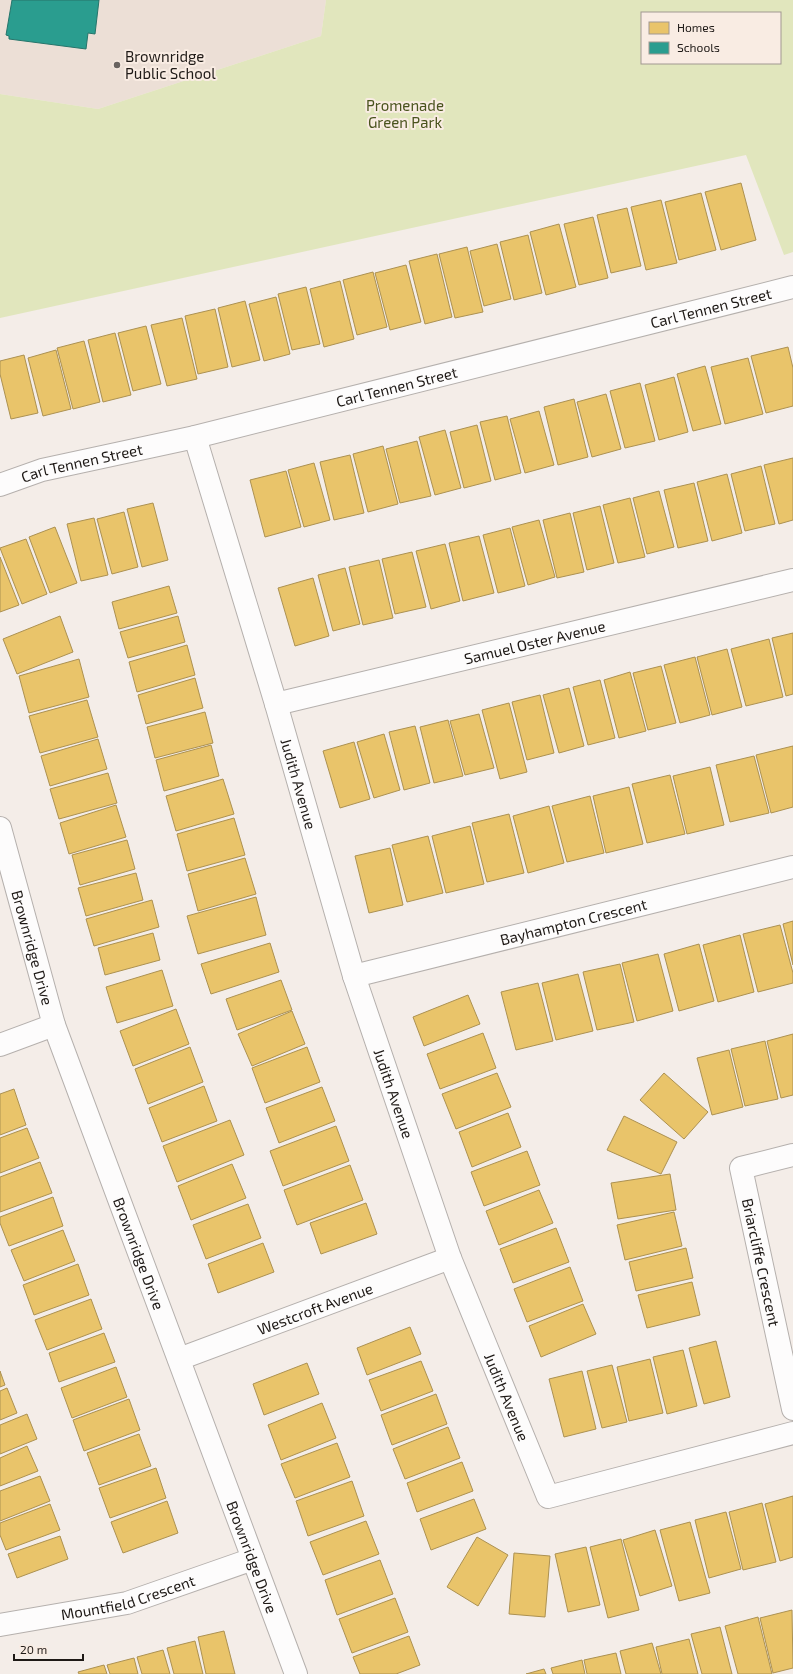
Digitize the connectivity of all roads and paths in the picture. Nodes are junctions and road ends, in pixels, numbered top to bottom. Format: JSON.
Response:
{"nodes":[{"id":1,"x":793,"y":287,"type":"edge"},
{"id":2,"x":195,"y":437,"type":"junction"},
{"id":3,"x":0,"y":485,"type":"edge"},
{"id":4,"x":793,"y":580,"type":"edge"},
{"id":5,"x":276,"y":704,"type":"junction"},
{"id":6,"x":0,"y":828,"type":"edge"},
{"id":7,"x":793,"y":867,"type":"edge"},
{"id":8,"x":354,"y":976,"type":"junction"},
{"id":9,"x":54,"y":1025,"type":"junction"},
{"id":10,"x":0,"y":1045,"type":"edge"},
{"id":11,"x":793,"y":1155,"type":"edge"},
{"id":12,"x":450,"y":1258,"type":"junction"},
{"id":13,"x":179,"y":1359,"type":"junction"},
{"id":14,"x":793,"y":1409,"type":"edge"},
{"id":15,"x":793,"y":1433,"type":"edge"},
{"id":16,"x":253,"y":1559,"type":"junction"},
{"id":17,"x":0,"y":1625,"type":"edge"},
{"id":18,"x":296,"y":1674,"type":"edge"}],
"edges":[{"from":1,"to":2,"type":"street","name":"Carl Tennen Street"},
{"from":2,"to":3,"type":"street","name":"Carl Tennen Street"},
{"from":2,"to":5,"type":"street","name":"Judith Avenue"},
{"from":4,"to":5,"type":"street","name":"Samuel Oster Avenue"},
{"from":5,"to":8,"type":"street","name":"Judith Avenue"},
{"from":6,"to":9,"type":"street","name":"Brownridge Drive"},
{"from":7,"to":8,"type":"street","name":"Bayhampton Crescent"},
{"from":8,"to":12,"type":"street","name":"Judith Avenue"},
{"from":9,"to":10,"type":"street"},
{"from":9,"to":13,"type":"street","name":"Brownridge Drive"},
{"from":11,"to":14,"type":"street","name":"Briarcliffe Crescent"},
{"from":12,"to":13,"type":"street","name":"Westcroft Avenue"},
{"from":12,"to":15,"type":"street","name":"Judith Avenue"},
{"from":13,"to":16,"type":"street","name":"Brownridge Drive"},
{"from":16,"to":17,"type":"street","name":"Mountfield Crescent"},
{"from":16,"to":18,"type":"street","name":"Brownridge Drive"}]}
